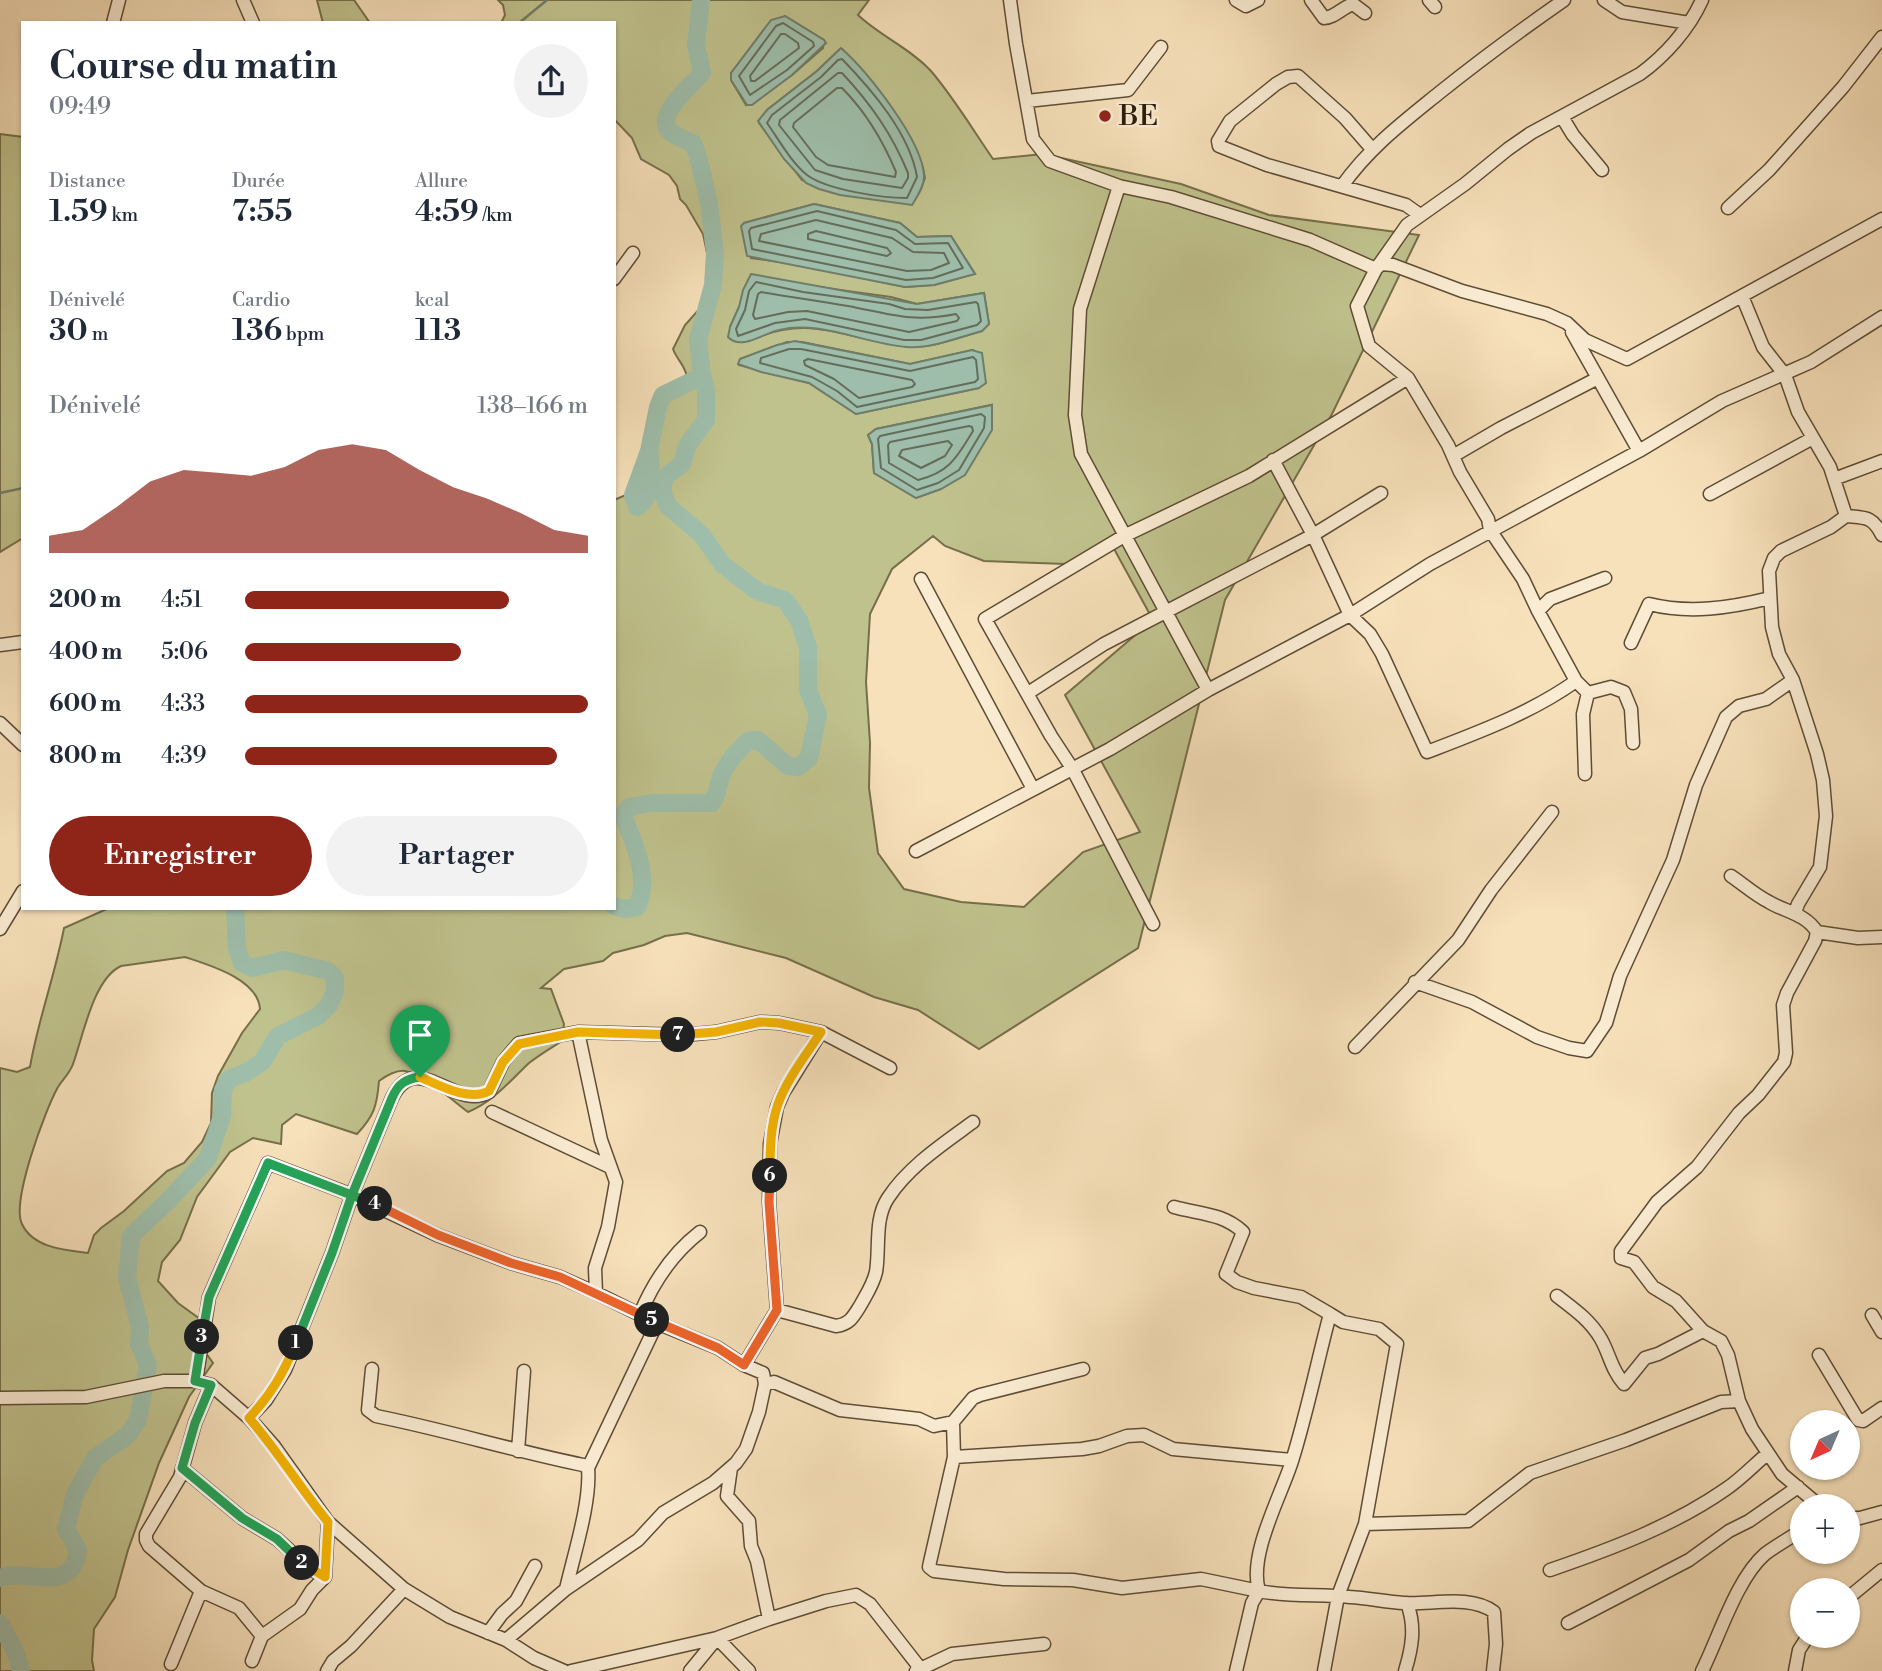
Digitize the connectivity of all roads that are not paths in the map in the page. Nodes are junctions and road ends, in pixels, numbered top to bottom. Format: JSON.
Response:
{"nodes":[{"id":1,"x":119,"y":0,"type":"edge"},
{"id":2,"x":243,"y":0,"type":"edge"},
{"id":3,"x":1010,"y":0,"type":"edge"},
{"id":4,"x":1236,"y":0,"type":"edge"},
{"id":5,"x":1258,"y":0,"type":"edge"},
{"id":6,"x":1311,"y":0,"type":"edge"},
{"id":7,"x":1563,"y":0,"type":"edge"},
{"id":8,"x":1604,"y":0,"type":"edge"},
{"id":9,"x":1702,"y":0,"type":"edge"},
{"id":10,"x":1364,"y":13,"type":"dead end"},
{"id":11,"x":114,"y":21,"type":"edge"},
{"id":12,"x":252,"y":21,"type":"edge"},
{"id":13,"x":1689,"y":23,"type":"junction"},
{"id":14,"x":1882,"y":37,"type":"edge"},
{"id":15,"x":1161,"y":47,"type":"dead end"},
{"id":16,"x":1027,"y":101,"type":"junction"},
{"id":17,"x":1562,"y":117,"type":"junction"},
{"id":18,"x":1372,"y":149,"type":"junction"},
{"id":19,"x":1602,"y":170,"type":"dead end"},
{"id":20,"x":1119,"y":186,"type":"junction"},
{"id":21,"x":1342,"y":186,"type":"junction"},
{"id":22,"x":1728,"y":208,"type":"dead end"},
{"id":23,"x":1420,"y":215,"type":"junction"},
{"id":24,"x":1882,"y":219,"type":"edge"},
{"id":25,"x":633,"y":253,"type":"dead end"},
{"id":26,"x":1376,"y":270,"type":"junction"},
{"id":27,"x":616,"y":276,"type":"edge"},
{"id":28,"x":1742,"y":296,"type":"junction"},
{"id":29,"x":1882,"y":317,"type":"edge"},
{"id":30,"x":1567,"y":323,"type":"junction"},
{"id":31,"x":1784,"y":375,"type":"junction"},
{"id":32,"x":1408,"y":378,"type":"junction"},
{"id":33,"x":1598,"y":378,"type":"junction"},
{"id":34,"x":1813,"y":438,"type":"junction"},
{"id":35,"x":1639,"y":451,"type":"junction"},
{"id":36,"x":1453,"y":456,"type":"junction"},
{"id":37,"x":1273,"y":460,"type":"junction"},
{"id":38,"x":1882,"y":461,"type":"edge"},
{"id":39,"x":1834,"y":479,"type":"junction"},
{"id":40,"x":1381,"y":493,"type":"dead end"},
{"id":41,"x":1710,"y":494,"type":"dead end"},
{"id":42,"x":1846,"y":516,"type":"junction"},
{"id":43,"x":1490,"y":530,"type":"junction"},
{"id":44,"x":1313,"y":535,"type":"junction"},
{"id":45,"x":1882,"y":535,"type":"edge"},
{"id":46,"x":1124,"y":536,"type":"junction"},
{"id":47,"x":1605,"y":578,"type":"dead end"},
{"id":48,"x":921,"y":579,"type":"dead end"},
{"id":49,"x":1770,"y":598,"type":"junction"},
{"id":50,"x":1538,"y":611,"type":"junction"},
{"id":51,"x":1166,"y":612,"type":"junction"},
{"id":52,"x":1350,"y":615,"type":"junction"},
{"id":53,"x":21,"y":642,"type":"edge"},
{"id":54,"x":1631,"y":643,"type":"dead end"},
{"id":55,"x":0,"y":645,"type":"edge"},
{"id":56,"x":1793,"y":680,"type":"junction"},
{"id":57,"x":1577,"y":681,"type":"junction"},
{"id":58,"x":1208,"y":690,"type":"junction"},
{"id":59,"x":1028,"y":693,"type":"junction"},
{"id":60,"x":1588,"y":693,"type":"junction"},
{"id":61,"x":0,"y":723,"type":"edge"},
{"id":62,"x":21,"y":743,"type":"edge"},
{"id":63,"x":1633,"y":743,"type":"dead end"},
{"id":64,"x":1072,"y":768,"type":"junction"},
{"id":65,"x":1585,"y":774,"type":"dead end"},
{"id":66,"x":1033,"y":789,"type":"junction"},
{"id":67,"x":1552,"y":812,"type":"dead end"},
{"id":68,"x":916,"y":851,"type":"dead end"},
{"id":69,"x":1731,"y":876,"type":"dead end"},
{"id":70,"x":21,"y":894,"type":"edge"},
{"id":71,"x":1795,"y":913,"type":"junction"},
{"id":72,"x":1153,"y":924,"type":"dead end"},
{"id":73,"x":0,"y":929,"type":"edge"},
{"id":74,"x":1817,"y":932,"type":"junction"},
{"id":75,"x":1882,"y":937,"type":"edge"},
{"id":76,"x":1415,"y":982,"type":"junction"},
{"id":77,"x":578,"y":1032,"type":"junction"},
{"id":78,"x":821,"y":1032,"type":"junction"},
{"id":79,"x":1355,"y":1046,"type":"dead end"},
{"id":80,"x":890,"y":1068,"type":"dead end"},
{"id":81,"x":492,"y":1112,"type":"dead end"},
{"id":82,"x":973,"y":1122,"type":"dead end"},
{"id":83,"x":610,"y":1167,"type":"junction"},
{"id":84,"x":352,"y":1195,"type":"junction"},
{"id":85,"x":1174,"y":1207,"type":"dead end"},
{"id":86,"x":699,"y":1232,"type":"dead end"},
{"id":87,"x":596,"y":1293,"type":"junction"},
{"id":88,"x":1557,"y":1296,"type":"dead end"},
{"id":89,"x":777,"y":1310,"type":"junction"},
{"id":90,"x":640,"y":1314,"type":"junction"},
{"id":91,"x":1330,"y":1314,"type":"junction"},
{"id":92,"x":1872,"y":1315,"type":"dead end"},
{"id":93,"x":657,"y":1323,"type":"junction"},
{"id":94,"x":1703,"y":1331,"type":"junction"},
{"id":95,"x":1882,"y":1332,"type":"edge"},
{"id":96,"x":1819,"y":1354,"type":"dead end"},
{"id":97,"x":744,"y":1365,"type":"junction"},
{"id":98,"x":372,"y":1369,"type":"dead end"},
{"id":99,"x":1083,"y":1369,"type":"dead end"},
{"id":100,"x":524,"y":1371,"type":"dead end"},
{"id":101,"x":195,"y":1381,"type":"junction"},
{"id":102,"x":765,"y":1384,"type":"junction"},
{"id":103,"x":211,"y":1385,"type":"junction"},
{"id":104,"x":0,"y":1398,"type":"edge"},
{"id":105,"x":1739,"y":1401,"type":"junction"},
{"id":106,"x":1882,"y":1408,"type":"edge"},
{"id":107,"x":249,"y":1418,"type":"junction"},
{"id":108,"x":953,"y":1422,"type":"junction"},
{"id":109,"x":518,"y":1451,"type":"junction"},
{"id":110,"x":1767,"y":1454,"type":"junction"},
{"id":111,"x":954,"y":1457,"type":"junction"},
{"id":112,"x":1292,"y":1460,"type":"junction"},
{"id":113,"x":182,"y":1468,"type":"junction"},
{"id":114,"x":588,"y":1468,"type":"junction"},
{"id":115,"x":731,"y":1468,"type":"junction"},
{"id":116,"x":1798,"y":1487,"type":"junction"},
{"id":117,"x":1806,"y":1494,"type":"edge"},
{"id":118,"x":1882,"y":1512,"type":"edge"},
{"id":119,"x":1860,"y":1518,"type":"edge"},
{"id":120,"x":328,"y":1522,"type":"junction"},
{"id":121,"x":1365,"y":1524,"type":"junction"},
{"id":122,"x":1790,"y":1538,"type":"edge"},
{"id":123,"x":535,"y":1566,"type":"dead end"},
{"id":124,"x":1550,"y":1570,"type":"dead end"},
{"id":125,"x":1882,"y":1570,"type":"edge"},
{"id":126,"x":325,"y":1577,"type":"junction"},
{"id":127,"x":1860,"y":1588,"type":"edge"},
{"id":128,"x":404,"y":1589,"type":"junction"},
{"id":129,"x":566,"y":1589,"type":"junction"},
{"id":130,"x":201,"y":1591,"type":"junction"},
{"id":131,"x":1259,"y":1591,"type":"junction"},
{"id":132,"x":1338,"y":1596,"type":"junction"},
{"id":133,"x":1407,"y":1603,"type":"junction"},
{"id":134,"x":769,"y":1619,"type":"junction"},
{"id":135,"x":1569,"y":1623,"type":"dead end"},
{"id":136,"x":488,"y":1633,"type":"junction"},
{"id":137,"x":262,"y":1636,"type":"junction"},
{"id":138,"x":717,"y":1638,"type":"junction"},
{"id":139,"x":506,"y":1640,"type":"junction"},
{"id":140,"x":1044,"y":1644,"type":"dead end"},
{"id":141,"x":1800,"y":1648,"type":"edge"},
{"id":142,"x":252,"y":1661,"type":"dead end"},
{"id":143,"x":171,"y":1664,"type":"dead end"},
{"id":144,"x":935,"y":1666,"type":"edge"},
{"id":145,"x":918,"y":1669,"type":"edge"},
{"id":146,"x":327,"y":1671,"type":"edge"},
{"id":147,"x":564,"y":1671,"type":"edge"},
{"id":148,"x":571,"y":1671,"type":"edge"},
{"id":149,"x":690,"y":1671,"type":"edge"},
{"id":150,"x":748,"y":1671,"type":"edge"},
{"id":151,"x":1236,"y":1671,"type":"edge"},
{"id":152,"x":1324,"y":1671,"type":"edge"},
{"id":153,"x":1405,"y":1671,"type":"edge"},
{"id":154,"x":1493,"y":1671,"type":"edge"},
{"id":155,"x":1702,"y":1671,"type":"edge"},
{"id":156,"x":1795,"y":1671,"type":"edge"}],
"edges":[{"from":1,"to":11,"type":"street"},
{"from":2,"to":12,"type":"street"},
{"from":3,"to":16,"type":"street"},
{"from":4,"to":5,"type":"street"},
{"from":6,"to":10,"type":"street"},
{"from":7,"to":18,"type":"street"},
{"from":8,"to":13,"type":"street"},
{"from":9,"to":13,"type":"street"},
{"from":13,"to":17,"type":"street"},
{"from":14,"to":22,"type":"street"},
{"from":15,"to":16,"type":"street"},
{"from":16,"to":20,"type":"street"},
{"from":17,"to":19,"type":"street"},
{"from":17,"to":23,"type":"street"},
{"from":18,"to":21,"type":"street"},
{"from":18,"to":21,"type":"street"},
{"from":20,"to":26,"type":"street"},
{"from":20,"to":46,"type":"street"},
{"from":21,"to":23,"type":"street"},
{"from":23,"to":26,"type":"street"},
{"from":24,"to":28,"type":"street"},
{"from":25,"to":27,"type":"street"},
{"from":26,"to":30,"type":"street"},
{"from":26,"to":32,"type":"street"},
{"from":28,"to":30,"type":"street"},
{"from":28,"to":31,"type":"street"},
{"from":29,"to":31,"type":"street"},
{"from":30,"to":33,"type":"street"},
{"from":31,"to":34,"type":"street"},
{"from":31,"to":35,"type":"street"},
{"from":32,"to":36,"type":"street"},
{"from":32,"to":37,"type":"street"},
{"from":33,"to":35,"type":"street"},
{"from":33,"to":36,"type":"street"},
{"from":34,"to":39,"type":"street"},
{"from":34,"to":41,"type":"street"},
{"from":35,"to":43,"type":"street"},
{"from":36,"to":43,"type":"street"},
{"from":37,"to":44,"type":"street"},
{"from":37,"to":46,"type":"street"},
{"from":38,"to":39,"type":"street"},
{"from":39,"to":42,"type":"street"},
{"from":40,"to":44,"type":"street"},
{"from":42,"to":45,"type":"street"},
{"from":42,"to":49,"type":"street"},
{"from":43,"to":50,"type":"street"},
{"from":43,"to":52,"type":"street"},
{"from":44,"to":51,"type":"street"},
{"from":44,"to":52,"type":"street"},
{"from":46,"to":51,"type":"street"},
{"from":46,"to":59,"type":"street"},
{"from":47,"to":50,"type":"street"},
{"from":48,"to":66,"type":"street"},
{"from":49,"to":54,"type":"street"},
{"from":49,"to":56,"type":"street"},
{"from":50,"to":57,"type":"street"},
{"from":51,"to":58,"type":"street"},
{"from":51,"to":59,"type":"street"},
{"from":52,"to":57,"type":"street"},
{"from":52,"to":58,"type":"street"},
{"from":53,"to":55,"type":"street"},
{"from":56,"to":71,"type":"street"},
{"from":56,"to":76,"type":"street"},
{"from":57,"to":60,"type":"street"},
{"from":58,"to":64,"type":"street"},
{"from":59,"to":64,"type":"street"},
{"from":60,"to":63,"type":"street"},
{"from":60,"to":65,"type":"street"},
{"from":61,"to":62,"type":"street"},
{"from":64,"to":66,"type":"street"},
{"from":64,"to":72,"type":"street"},
{"from":66,"to":68,"type":"street"},
{"from":67,"to":76,"type":"street"},
{"from":69,"to":71,"type":"street"},
{"from":70,"to":73,"type":"street"},
{"from":71,"to":74,"type":"street"},
{"from":74,"to":75,"type":"street"},
{"from":74,"to":94,"type":"street"},
{"from":76,"to":79,"type":"street"},
{"from":77,"to":78,"type":"street"},
{"from":77,"to":83,"type":"street"},
{"from":77,"to":84,"type":"street"},
{"from":78,"to":80,"type":"street"},
{"from":78,"to":89,"type":"street"},
{"from":81,"to":83,"type":"street"},
{"from":82,"to":89,"type":"street"},
{"from":83,"to":87,"type":"street"},
{"from":84,"to":87,"type":"street"},
{"from":84,"to":101,"type":"street"},
{"from":84,"to":107,"type":"street"},
{"from":85,"to":91,"type":"street"},
{"from":86,"to":90,"type":"street"},
{"from":87,"to":90,"type":"street"},
{"from":88,"to":94,"type":"street"},
{"from":89,"to":97,"type":"street"},
{"from":90,"to":93,"type":"street"},
{"from":91,"to":112,"type":"street"},
{"from":91,"to":121,"type":"street"},
{"from":92,"to":95,"type":"street"},
{"from":93,"to":97,"type":"street"},
{"from":93,"to":114,"type":"street"},
{"from":94,"to":105,"type":"street"},
{"from":96,"to":106,"type":"street"},
{"from":97,"to":102,"type":"street"},
{"from":98,"to":109,"type":"street"},
{"from":99,"to":108,"type":"street"},
{"from":100,"to":109,"type":"street"},
{"from":101,"to":103,"type":"street"},
{"from":101,"to":104,"type":"street"},
{"from":102,"to":108,"type":"street"},
{"from":102,"to":115,"type":"street"},
{"from":103,"to":107,"type":"street"},
{"from":103,"to":113,"type":"street"},
{"from":105,"to":110,"type":"street"},
{"from":105,"to":121,"type":"street"},
{"from":107,"to":120,"type":"street"},
{"from":108,"to":111,"type":"street"},
{"from":109,"to":114,"type":"street"},
{"from":110,"to":116,"type":"street"},
{"from":110,"to":124,"type":"street"},
{"from":111,"to":112,"type":"street"},
{"from":111,"to":131,"type":"street"},
{"from":112,"to":131,"type":"street"},
{"from":113,"to":126,"type":"street"},
{"from":113,"to":130,"type":"street"},
{"from":114,"to":129,"type":"street"},
{"from":115,"to":129,"type":"street"},
{"from":115,"to":134,"type":"street"},
{"from":116,"to":117,"type":"street"},
{"from":116,"to":135,"type":"street"},
{"from":118,"to":119,"type":"street"},
{"from":120,"to":126,"type":"street"},
{"from":120,"to":128,"type":"street"},
{"from":121,"to":132,"type":"street"},
{"from":122,"to":155,"type":"street"},
{"from":123,"to":136,"type":"street"},
{"from":125,"to":127,"type":"street"},
{"from":126,"to":137,"type":"street"},
{"from":128,"to":136,"type":"street"},
{"from":128,"to":146,"type":"street"},
{"from":129,"to":139,"type":"street"},
{"from":130,"to":137,"type":"street"},
{"from":130,"to":143,"type":"street"},
{"from":131,"to":132,"type":"street"},
{"from":131,"to":151,"type":"street"},
{"from":132,"to":133,"type":"street"},
{"from":132,"to":152,"type":"street"},
{"from":133,"to":153,"type":"street"},
{"from":133,"to":154,"type":"street"},
{"from":134,"to":138,"type":"street"},
{"from":134,"to":145,"type":"street"},
{"from":136,"to":139,"type":"street"},
{"from":137,"to":142,"type":"street"},
{"from":138,"to":148,"type":"street"},
{"from":138,"to":149,"type":"street"},
{"from":138,"to":150,"type":"street"},
{"from":139,"to":147,"type":"street"},
{"from":140,"to":144,"type":"street"},
{"from":141,"to":156,"type":"street"},
{"from":144,"to":145,"type":"street"}]}
